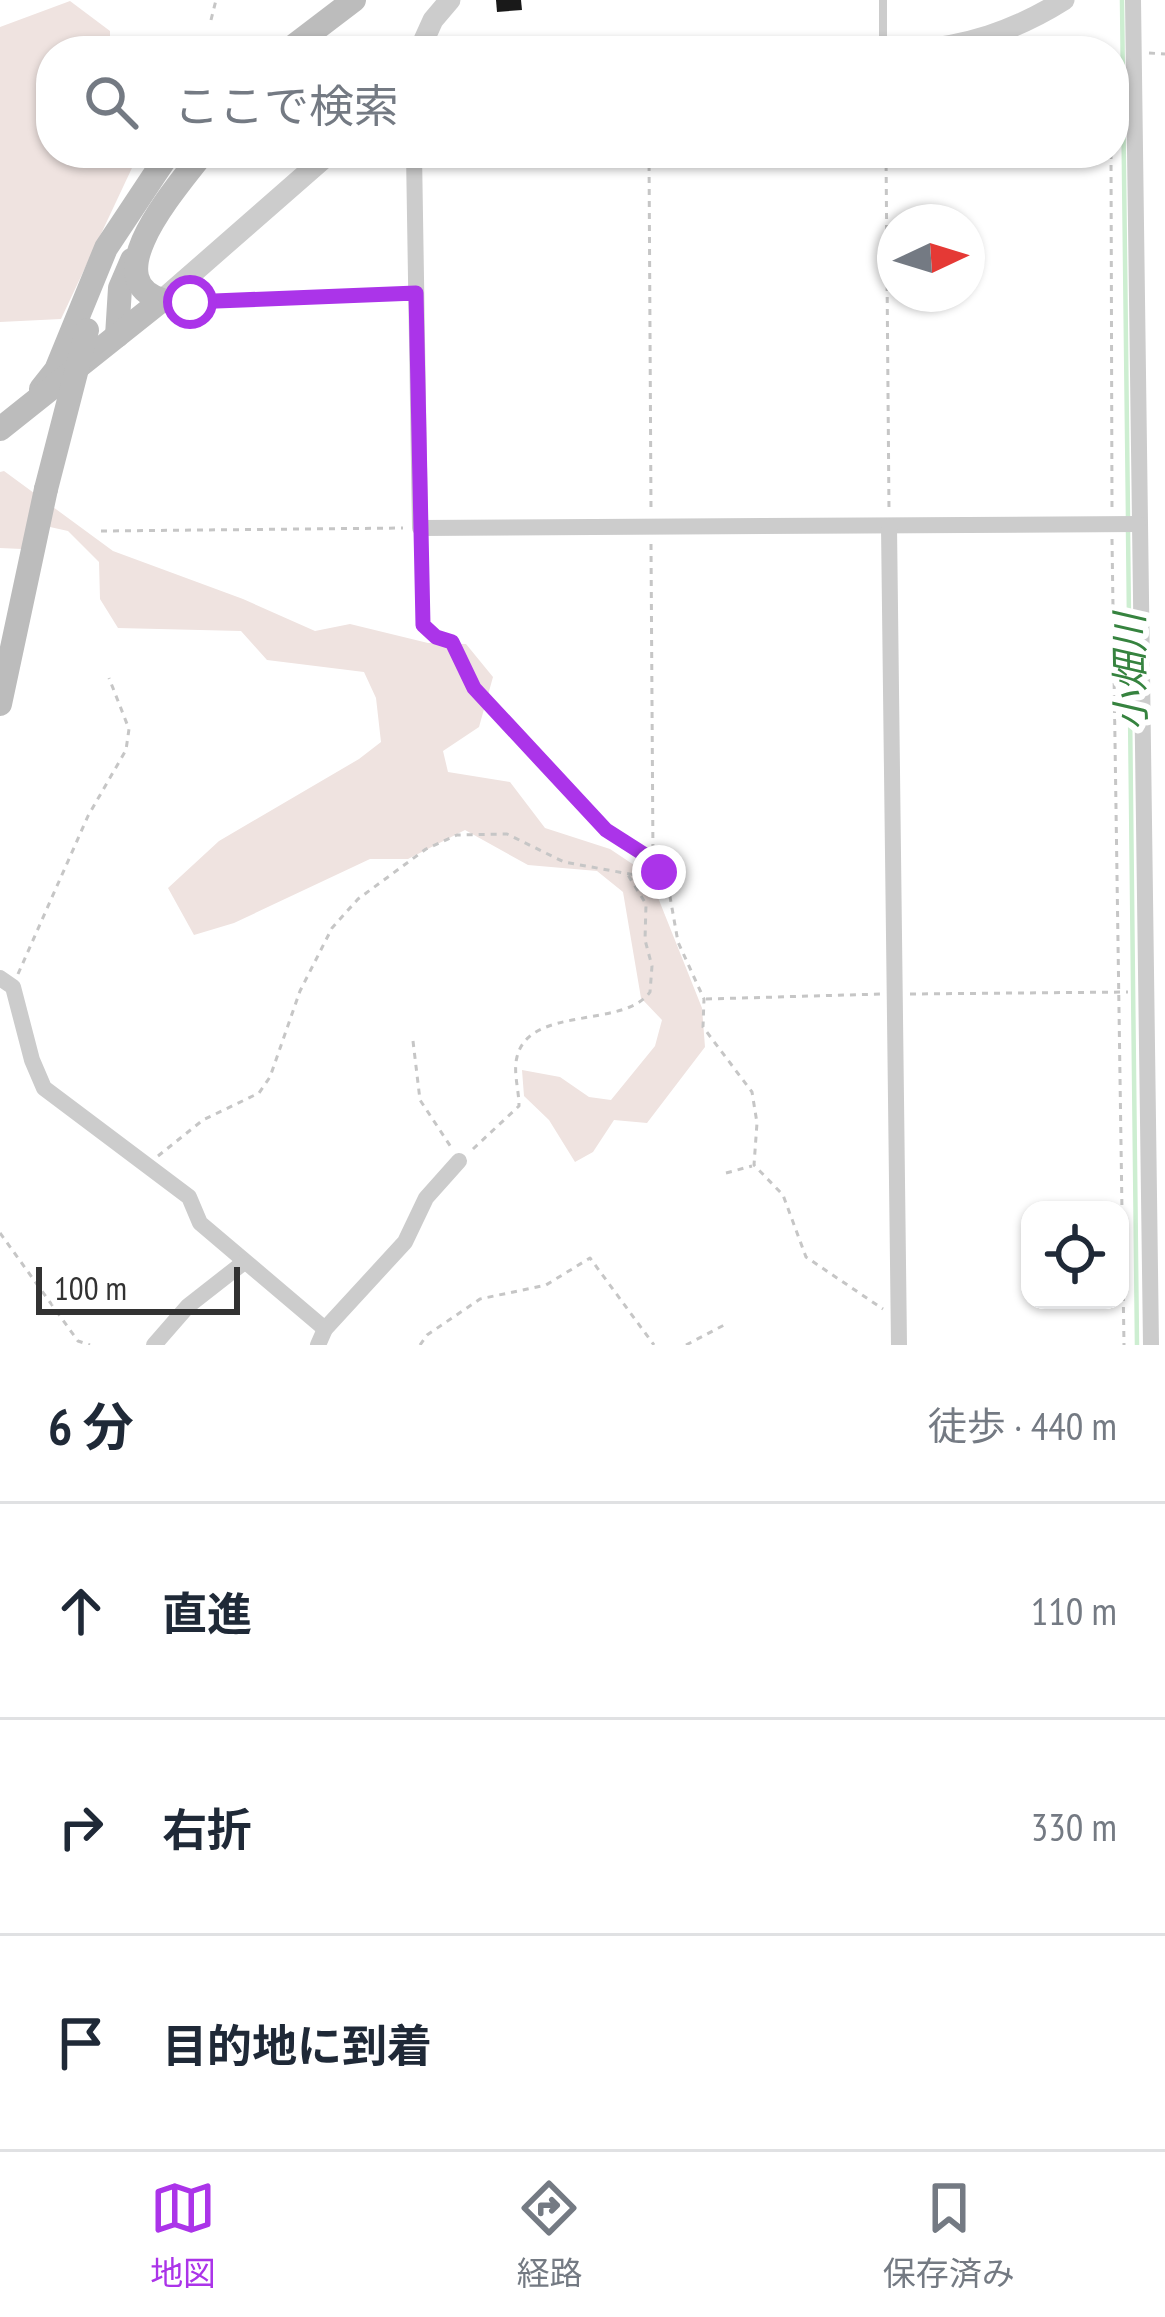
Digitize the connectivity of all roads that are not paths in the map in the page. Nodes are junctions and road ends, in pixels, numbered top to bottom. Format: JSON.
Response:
{"nodes":[{"id":1,"x":354,"y":0,"type":"edge"},
{"id":2,"x":364,"y":0,"type":"edge"},
{"id":3,"x":450,"y":0,"type":"edge"},
{"id":4,"x":883,"y":0,"type":"edge"},
{"id":5,"x":1064,"y":0,"type":"edge"},
{"id":6,"x":1133,"y":0,"type":"edge"},
{"id":7,"x":314,"y":36,"type":"edge"},
{"id":8,"x":317,"y":36,"type":"edge"},
{"id":9,"x":426,"y":36,"type":"edge"},
{"id":10,"x":883,"y":36,"type":"edge"},
{"id":11,"x":990,"y":36,"type":"edge"},
{"id":12,"x":159,"y":168,"type":"edge"},
{"id":13,"x":176,"y":168,"type":"edge"},
{"id":14,"x":193,"y":168,"type":"edge"},
{"id":15,"x":313,"y":168,"type":"edge"},
{"id":16,"x":414,"y":168,"type":"edge"},
{"id":17,"x":136,"y":253,"type":"junction"},
{"id":18,"x":165,"y":297,"type":"junction"},
{"id":19,"x":117,"y":336,"type":"junction"},
{"id":20,"x":32,"y":406,"type":"junction"},
{"id":21,"x":0,"y":429,"type":"edge"},
{"id":22,"x":1138,"y":524,"type":"junction"},
{"id":23,"x":889,"y":526,"type":"junction"},
{"id":24,"x":0,"y":704,"type":"edge"},
{"id":25,"x":6,"y":982,"type":"edge"},
{"id":26,"x":460,"y":1161,"type":"road end"},
{"id":27,"x":242,"y":1263,"type":"junction"},
{"id":28,"x":322,"y":1337,"type":"edge"},
{"id":29,"x":154,"y":1345,"type":"edge"},
{"id":30,"x":899,"y":1345,"type":"edge"},
{"id":31,"x":1151,"y":1345,"type":"edge"}],
"edges":[{"from":1,"to":7,"type":"main road"},
{"from":2,"to":8,"type":"main road"},
{"from":3,"to":9,"type":"street"},
{"from":4,"to":10,"type":"lane"},
{"from":5,"to":11,"type":"street"},
{"from":6,"to":22,"type":"street"},
{"from":12,"to":20,"type":"main road"},
{"from":13,"to":24,"type":"main road","bridge":true},
{"from":14,"to":17,"type":"main road"},
{"from":15,"to":18,"type":"street"},
{"from":16,"to":23,"type":"street"},
{"from":17,"to":18,"type":"main road"},
{"from":17,"to":19,"type":"main road"},
{"from":18,"to":19,"type":"main road"},
{"from":19,"to":20,"type":"main road"},
{"from":20,"to":21,"type":"main road"},
{"from":22,"to":23,"type":"street"},
{"from":22,"to":31,"type":"street"},
{"from":23,"to":30,"type":"street"},
{"from":25,"to":27,"type":"street"},
{"from":26,"to":28,"type":"street"},
{"from":27,"to":28,"type":"street"},
{"from":27,"to":29,"type":"street"}]}
